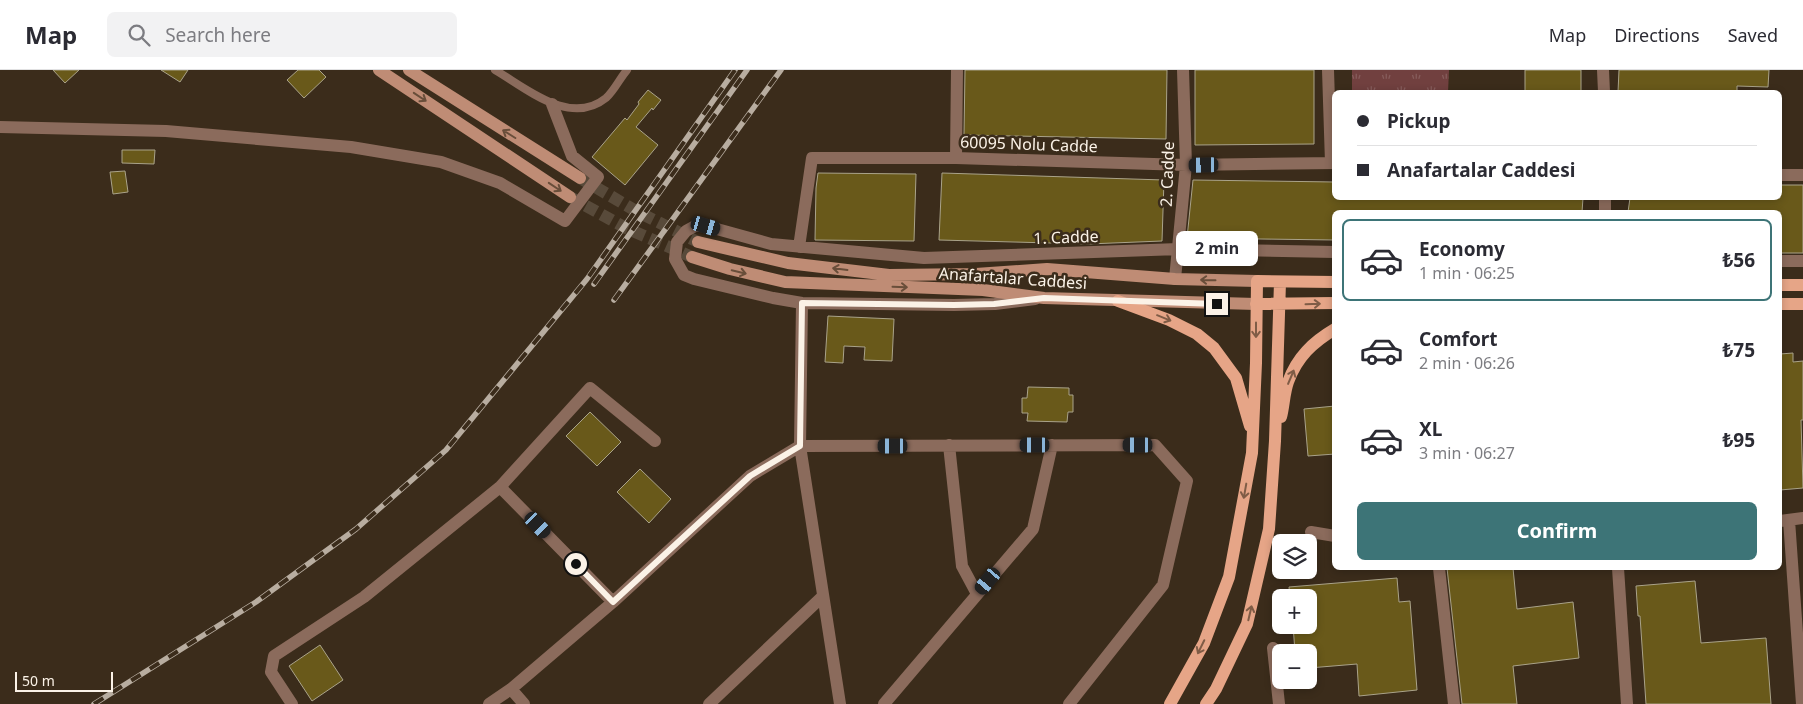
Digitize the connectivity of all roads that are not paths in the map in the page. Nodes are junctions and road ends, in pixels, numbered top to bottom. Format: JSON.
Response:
{"nodes":[{"id":1,"x":379,"y":70,"type":"edge"},
{"id":2,"x":409,"y":70,"type":"edge"},
{"id":3,"x":495,"y":70,"type":"edge"},
{"id":4,"x":627,"y":70,"type":"edge"},
{"id":5,"x":957,"y":70,"type":"edge"},
{"id":6,"x":1183,"y":70,"type":"edge"},
{"id":7,"x":1328,"y":70,"type":"edge"},
{"id":8,"x":1604,"y":70,"type":"edge"},
{"id":9,"x":1604,"y":90,"type":"edge"},
{"id":10,"x":552,"y":104,"type":"junction"},
{"id":11,"x":0,"y":127,"type":"edge"},
{"id":12,"x":1332,"y":144,"type":"edge"},
{"id":13,"x":956,"y":158,"type":"junction"},
{"id":14,"x":1332,"y":163,"type":"edge"},
{"id":15,"x":1186,"y":165,"type":"junction"},
{"id":16,"x":1782,"y":175,"type":"edge"},
{"id":17,"x":1803,"y":175,"type":"edge"},
{"id":18,"x":580,"y":178,"type":"tunnel mouth"},
{"id":19,"x":570,"y":197,"type":"tunnel mouth"},
{"id":20,"x":698,"y":242,"type":"tunnel mouth"},
{"id":21,"x":799,"y":248,"type":"junction"},
{"id":22,"x":1179,"y":249,"type":"junction"},
{"id":23,"x":1332,"y":252,"type":"edge"},
{"id":24,"x":692,"y":257,"type":"tunnel mouth"},
{"id":25,"x":1782,"y":261,"type":"edge"},
{"id":26,"x":1803,"y":261,"type":"edge"},
{"id":27,"x":1175,"y":279,"type":"junction"},
{"id":28,"x":1257,"y":281,"type":"junction"},
{"id":29,"x":1280,"y":282,"type":"junction"},
{"id":30,"x":1332,"y":282,"type":"edge"},
{"id":31,"x":1782,"y":285,"type":"edge"},
{"id":32,"x":1803,"y":285,"type":"edge"},
{"id":33,"x":1044,"y":298,"type":"junction"},
{"id":34,"x":1118,"y":301,"type":"junction"},
{"id":35,"x":802,"y":303,"type":"junction"},
{"id":36,"x":1332,"y":303,"type":"edge"},
{"id":37,"x":1256,"y":304,"type":"junction"},
{"id":38,"x":1782,"y":304,"type":"edge"},
{"id":39,"x":1803,"y":304,"type":"edge"},
{"id":40,"x":1279,"y":305,"type":"junction"},
{"id":41,"x":1332,"y":331,"type":"edge"},
{"id":42,"x":1253,"y":437,"type":"junction"},
{"id":43,"x":655,"y":441,"type":"dead end"},
{"id":44,"x":1275,"y":441,"type":"junction"},
{"id":45,"x":949,"y":445,"type":"junction"},
{"id":46,"x":1052,"y":445,"type":"junction"},
{"id":47,"x":800,"y":446,"type":"junction"},
{"id":48,"x":500,"y":487,"type":"junction"},
{"id":49,"x":1803,"y":518,"type":"edge"},
{"id":50,"x":1784,"y":520,"type":"edge"},
{"id":51,"x":1311,"y":532,"type":"dead end"},
{"id":52,"x":1332,"y":536,"type":"edge"},
{"id":53,"x":1439,"y":570,"type":"edge"},
{"id":54,"x":1618,"y":570,"type":"edge"},
{"id":55,"x":977,"y":594,"type":"junction"},
{"id":56,"x":823,"y":596,"type":"junction"},
{"id":57,"x":613,"y":602,"type":"junction"},
{"id":58,"x":510,"y":689,"type":"junction"},
{"id":59,"x":1277,"y":689,"type":"edge"},
{"id":60,"x":292,"y":704,"type":"edge"},
{"id":61,"x":489,"y":704,"type":"edge"},
{"id":62,"x":524,"y":704,"type":"edge"},
{"id":63,"x":709,"y":704,"type":"edge"},
{"id":64,"x":840,"y":704,"type":"edge"},
{"id":65,"x":884,"y":704,"type":"edge"},
{"id":66,"x":1069,"y":704,"type":"edge"},
{"id":67,"x":1170,"y":704,"type":"edge"},
{"id":68,"x":1206,"y":704,"type":"edge"},
{"id":69,"x":1279,"y":704,"type":"edge"},
{"id":70,"x":1454,"y":704,"type":"edge"},
{"id":71,"x":1627,"y":704,"type":"edge"},
{"id":72,"x":1802,"y":704,"type":"edge"}],
"edges":[{"from":1,"to":19,"type":"main road","one_way":true},
{"from":18,"to":2,"type":"main road","one_way":true},
{"from":3,"to":10,"type":"lane"},
{"from":4,"to":10,"type":"lane"},
{"from":5,"to":13,"type":"street"},
{"from":6,"to":15,"type":"street","name":"2. Cadde"},
{"from":7,"to":12,"type":"street"},
{"from":8,"to":9,"type":"street"},
{"from":10,"to":11,"type":"street"},
{"from":13,"to":15,"type":"street","name":"60095 Nolu Cadde"},
{"from":13,"to":21,"type":"street","name":"60095 Nolu Cadde"},
{"from":14,"to":15,"type":"street","name":"60095 Nolu Cadde"},
{"from":15,"to":22,"type":"street","name":"2. Cadde"},
{"from":16,"to":17,"type":"street"},
{"from":27,"to":20,"type":"main road","name":"Anafartalar Caddesi","one_way":true},
{"from":21,"to":22,"type":"street","name":"1. Cadde"},
{"from":21,"to":35,"type":"street","name":"1. Cadde"},
{"from":22,"to":23,"type":"street","name":"1. Cadde"},
{"from":22,"to":27,"type":"street","name":"2. Cadde"},
{"from":24,"to":33,"type":"main road","name":"Anafartalar Caddesi","one_way":true},
{"from":25,"to":26,"type":"street"},
{"from":28,"to":27,"type":"main road","name":"Anafartalar Caddesi","one_way":true},
{"from":28,"to":29,"type":"main road","name":"Anafartalar Caddesi"},
{"from":28,"to":37,"type":"main road"},
{"from":29,"to":30,"type":"main road","name":"Anafartalar Caddesi"},
{"from":29,"to":40,"type":"main road"},
{"from":31,"to":32,"type":"main road"},
{"from":33,"to":34,"type":"main road","name":"Anafartalar Caddesi"},
{"from":33,"to":35,"type":"street"},
{"from":34,"to":37,"type":"main road","name":"Anafartalar Caddesi"},
{"from":34,"to":42,"type":"main road","one_way":true},
{"from":35,"to":47,"type":"street"},
{"from":40,"to":36,"type":"main road","name":"Anafartalar Caddesi","one_way":true},
{"from":37,"to":40,"type":"main road","name":"Anafartalar Caddesi"},
{"from":37,"to":42,"type":"main road","one_way":true},
{"from":38,"to":39,"type":"main road"},
{"from":40,"to":44,"type":"main road"},
{"from":44,"to":41,"type":"main road","one_way":true},
{"from":42,"to":67,"type":"main road","one_way":true},
{"from":43,"to":48,"type":"street"},
{"from":68,"to":44,"type":"main road","one_way":true},
{"from":45,"to":46,"type":"street"},
{"from":45,"to":47,"type":"street"},
{"from":45,"to":55,"type":"street"},
{"from":46,"to":55,"type":"street"},
{"from":46,"to":66,"type":"street"},
{"from":47,"to":56,"type":"street"},
{"from":47,"to":57,"type":"street"},
{"from":48,"to":57,"type":"street"},
{"from":48,"to":60,"type":"street"},
{"from":49,"to":50,"type":"street"},
{"from":50,"to":72,"type":"street"},
{"from":51,"to":52,"type":"street"},
{"from":53,"to":70,"type":"street"},
{"from":54,"to":71,"type":"street"},
{"from":55,"to":65,"type":"street"},
{"from":56,"to":63,"type":"street"},
{"from":56,"to":64,"type":"street"},
{"from":57,"to":58,"type":"street"},
{"from":58,"to":61,"type":"street"},
{"from":58,"to":62,"type":"street"},
{"from":59,"to":69,"type":"street"}]}
